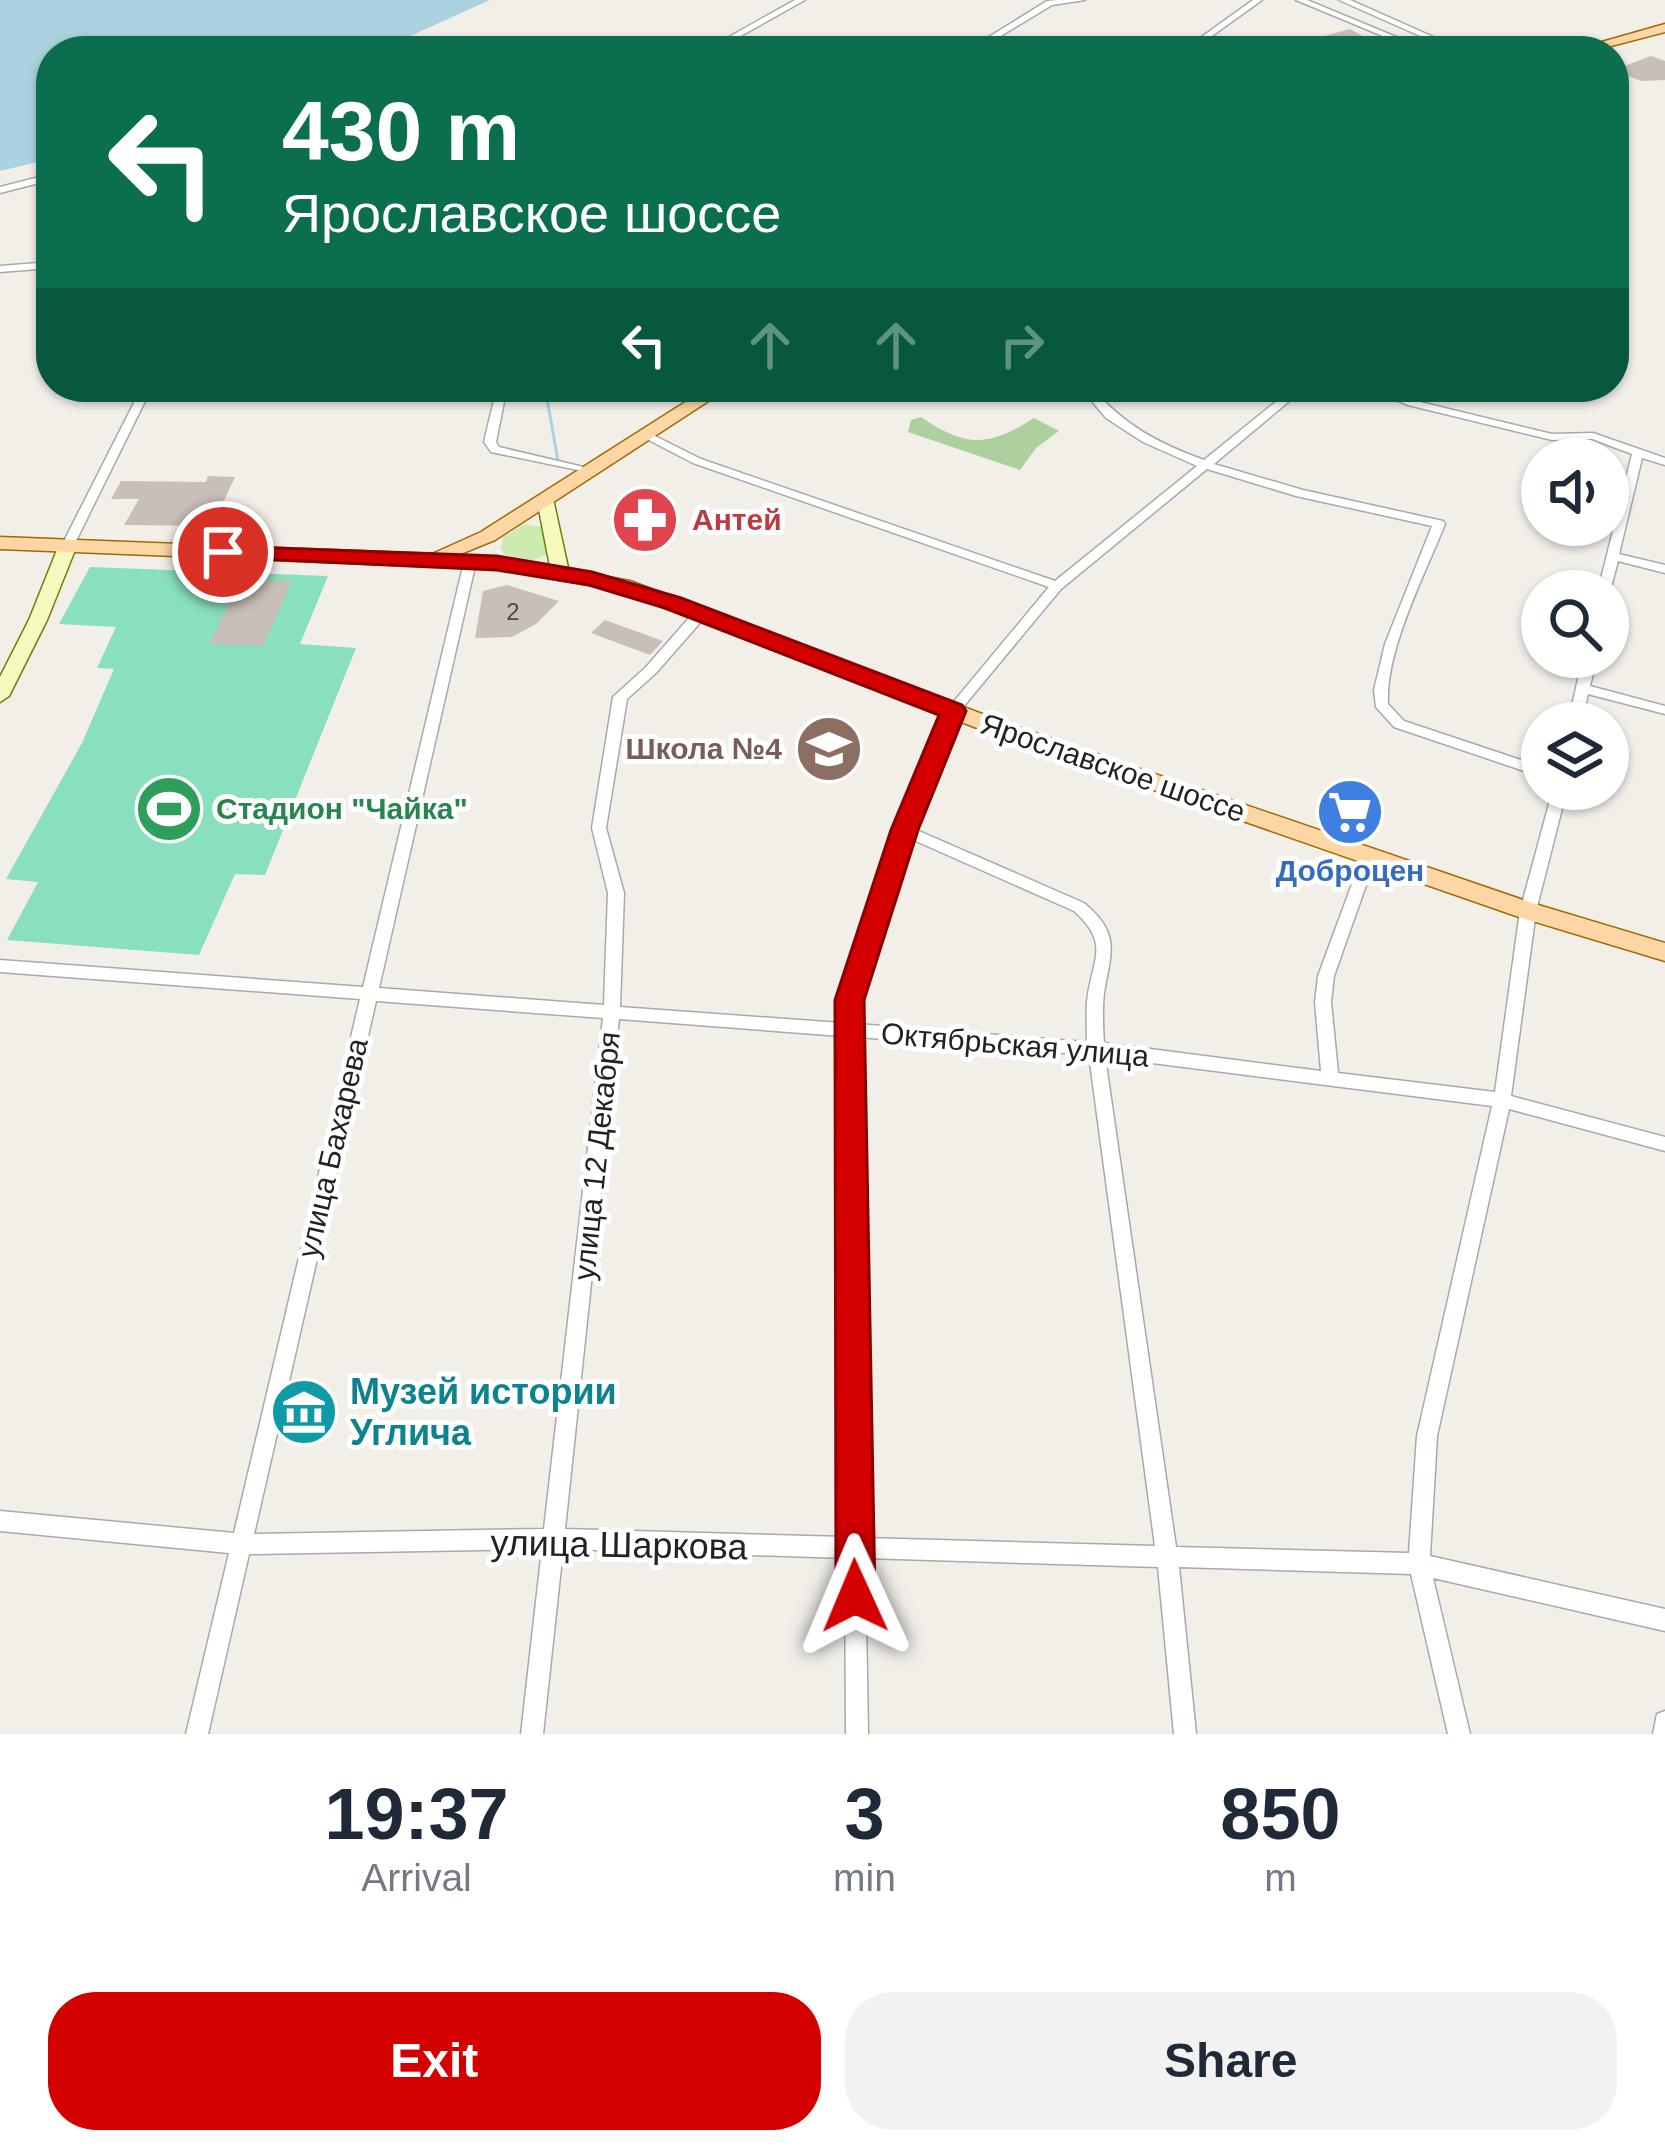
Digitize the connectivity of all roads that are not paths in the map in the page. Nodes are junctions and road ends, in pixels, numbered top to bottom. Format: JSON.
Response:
{"nodes":[{"id":1,"x":801,"y":0,"type":"edge"},
{"id":2,"x":1081,"y":0,"type":"edge"},
{"id":3,"x":1258,"y":0,"type":"edge"},
{"id":4,"x":1300,"y":0,"type":"edge"},
{"id":5,"x":1343,"y":0,"type":"edge"},
{"id":6,"x":1665,"y":28,"type":"edge"},
{"id":7,"x":736,"y":36,"type":"edge"},
{"id":8,"x":995,"y":36,"type":"edge"},
{"id":9,"x":1207,"y":36,"type":"edge"},
{"id":10,"x":1389,"y":36,"type":"edge"},
{"id":11,"x":1426,"y":36,"type":"edge"},
{"id":12,"x":1629,"y":37,"type":"edge"},
{"id":13,"x":36,"y":180,"type":"edge"},
{"id":14,"x":0,"y":189,"type":"edge"},
{"id":15,"x":36,"y":266,"type":"edge"},
{"id":16,"x":0,"y":269,"type":"edge"},
{"id":17,"x":140,"y":402,"type":"edge"},
{"id":18,"x":499,"y":402,"type":"edge"},
{"id":19,"x":697,"y":402,"type":"edge"},
{"id":20,"x":1101,"y":402,"type":"edge"},
{"id":21,"x":1283,"y":402,"type":"edge"},
{"id":22,"x":1409,"y":402,"type":"edge"},
{"id":23,"x":645,"y":435,"type":"junction"},
{"id":24,"x":1637,"y":456,"type":"junction"},
{"id":25,"x":1665,"y":463,"type":"edge"},
{"id":26,"x":1205,"y":465,"type":"junction"},
{"id":27,"x":588,"y":471,"type":"junction"},
{"id":28,"x":545,"y":499,"type":"junction"},
{"id":29,"x":0,"y":542,"type":"edge"},
{"id":30,"x":68,"y":545,"type":"junction"},
{"id":31,"x":1612,"y":556,"type":"junction"},
{"id":32,"x":422,"y":561,"type":"junction"},
{"id":33,"x":470,"y":562,"type":"junction"},
{"id":34,"x":1665,"y":569,"type":"edge"},
{"id":35,"x":1609,"y":570,"type":"edge"},
{"id":36,"x":560,"y":572,"type":"junction"},
{"id":37,"x":1057,"y":586,"type":"junction"},
{"id":38,"x":701,"y":614,"type":"junction"},
{"id":39,"x":1584,"y":678,"type":"edge"},
{"id":40,"x":1582,"y":688,"type":"junction"},
{"id":41,"x":0,"y":696,"type":"edge"},
{"id":42,"x":1579,"y":702,"type":"edge"},
{"id":43,"x":1665,"y":710,"type":"edge"},
{"id":44,"x":953,"y":711,"type":"junction"},
{"id":45,"x":1521,"y":765,"type":"edge"},
{"id":46,"x":1554,"y":810,"type":"edge"},
{"id":47,"x":904,"y":830,"type":"junction"},
{"id":48,"x":1369,"y":857,"type":"junction"},
{"id":49,"x":1528,"y":911,"type":"junction"},
{"id":50,"x":1665,"y":952,"type":"edge"},
{"id":51,"x":0,"y":966,"type":"edge"},
{"id":52,"x":367,"y":996,"type":"junction"},
{"id":53,"x":612,"y":1011,"type":"junction"},
{"id":54,"x":848,"y":1032,"type":"junction"},
{"id":55,"x":1096,"y":1049,"type":"junction"},
{"id":56,"x":1330,"y":1076,"type":"junction"},
{"id":57,"x":1502,"y":1100,"type":"junction"},
{"id":58,"x":1665,"y":1144,"type":"edge"},
{"id":59,"x":0,"y":1521,"type":"edge"},
{"id":60,"x":556,"y":1539,"type":"junction"},
{"id":61,"x":242,"y":1544,"type":"junction"},
{"id":62,"x":855,"y":1550,"type":"junction"},
{"id":63,"x":1167,"y":1557,"type":"junction"},
{"id":64,"x":1419,"y":1564,"type":"junction"},
{"id":65,"x":1665,"y":1621,"type":"edge"},
{"id":66,"x":1665,"y":1722,"type":"edge"},
{"id":67,"x":197,"y":1734,"type":"edge"},
{"id":68,"x":532,"y":1734,"type":"edge"},
{"id":69,"x":857,"y":1734,"type":"edge"},
{"id":70,"x":1185,"y":1734,"type":"edge"},
{"id":71,"x":1459,"y":1734,"type":"edge"},
{"id":72,"x":1664,"y":1734,"type":"edge"}],
"edges":[{"from":1,"to":7,"type":"street"},
{"from":2,"to":8,"type":"street"},
{"from":3,"to":9,"type":"street"},
{"from":4,"to":10,"type":"street"},
{"from":5,"to":11,"type":"street"},
{"from":6,"to":12,"type":"main road"},
{"from":13,"to":14,"type":"street"},
{"from":15,"to":16,"type":"street"},
{"from":17,"to":30,"type":"street"},
{"from":18,"to":27,"type":"street"},
{"from":19,"to":23,"type":"main road"},
{"from":20,"to":26,"type":"street"},
{"from":21,"to":26,"type":"street"},
{"from":22,"to":24,"type":"street"},
{"from":23,"to":27,"type":"main road"},
{"from":23,"to":37,"type":"street"},
{"from":24,"to":25,"type":"street"},
{"from":24,"to":31,"type":"street"},
{"from":26,"to":37,"type":"street"},
{"from":26,"to":45,"type":"street"},
{"from":27,"to":28,"type":"main road"},
{"from":28,"to":32,"type":"main road"},
{"from":28,"to":36,"type":"main road"},
{"from":29,"to":30,"type":"main road","name":"Ярославское шоссе"},
{"from":30,"to":32,"type":"main road","name":"Ярославское шоссе"},
{"from":30,"to":41,"type":"main road"},
{"from":31,"to":34,"type":"street"},
{"from":31,"to":35,"type":"street"},
{"from":32,"to":33,"type":"main road","name":"Ярославское шоссе"},
{"from":33,"to":36,"type":"main road","name":"Ярославское шоссе"},
{"from":33,"to":52,"type":"street","name":"улица Бахарева"},
{"from":36,"to":38,"type":"main road","name":"Ярославское шоссе"},
{"from":37,"to":44,"type":"street"},
{"from":38,"to":44,"type":"main road","name":"Ярославское шоссе"},
{"from":38,"to":53,"type":"street","name":"улица 12 Декабря"},
{"from":39,"to":40,"type":"street"},
{"from":40,"to":42,"type":"street"},
{"from":40,"to":43,"type":"street"},
{"from":44,"to":47,"type":"street"},
{"from":44,"to":48,"type":"main road","name":"Ярославское шоссе"},
{"from":46,"to":49,"type":"street"},
{"from":47,"to":54,"type":"street"},
{"from":47,"to":55,"type":"street"},
{"from":48,"to":49,"type":"main road","name":"Ярославское шоссе"},
{"from":48,"to":56,"type":"street"},
{"from":49,"to":50,"type":"main road","name":"Ярославское шоссе"},
{"from":49,"to":57,"type":"street"},
{"from":51,"to":52,"type":"street","name":"Октябрьская улица"},
{"from":52,"to":53,"type":"street","name":"Октябрьская улица"},
{"from":52,"to":61,"type":"street","name":"улица Бахарева"},
{"from":53,"to":54,"type":"street","name":"Октябрьская улица"},
{"from":53,"to":60,"type":"street","name":"улица 12 Декабря"},
{"from":54,"to":55,"type":"street","name":"Октябрьская улица"},
{"from":54,"to":62,"type":"street"},
{"from":55,"to":56,"type":"street","name":"Октябрьская улица"},
{"from":55,"to":63,"type":"street"},
{"from":56,"to":57,"type":"street","name":"Октябрьская улица"},
{"from":57,"to":58,"type":"street","name":"Октябрьская улица"},
{"from":57,"to":64,"type":"street"},
{"from":59,"to":61,"type":"street","name":"улица Шаркова"},
{"from":60,"to":61,"type":"street","name":"улица Шаркова"},
{"from":60,"to":62,"type":"street","name":"улица Шаркова"},
{"from":60,"to":68,"type":"street","name":"улица 12 Декабря"},
{"from":61,"to":67,"type":"street","name":"улица Бахарева"},
{"from":62,"to":63,"type":"street","name":"улица Шаркова"},
{"from":62,"to":69,"type":"street"},
{"from":63,"to":64,"type":"street","name":"улица Шаркова"},
{"from":63,"to":70,"type":"street"},
{"from":64,"to":65,"type":"street","name":"улица Шаркова"},
{"from":64,"to":71,"type":"street"},
{"from":66,"to":72,"type":"street"}]}
